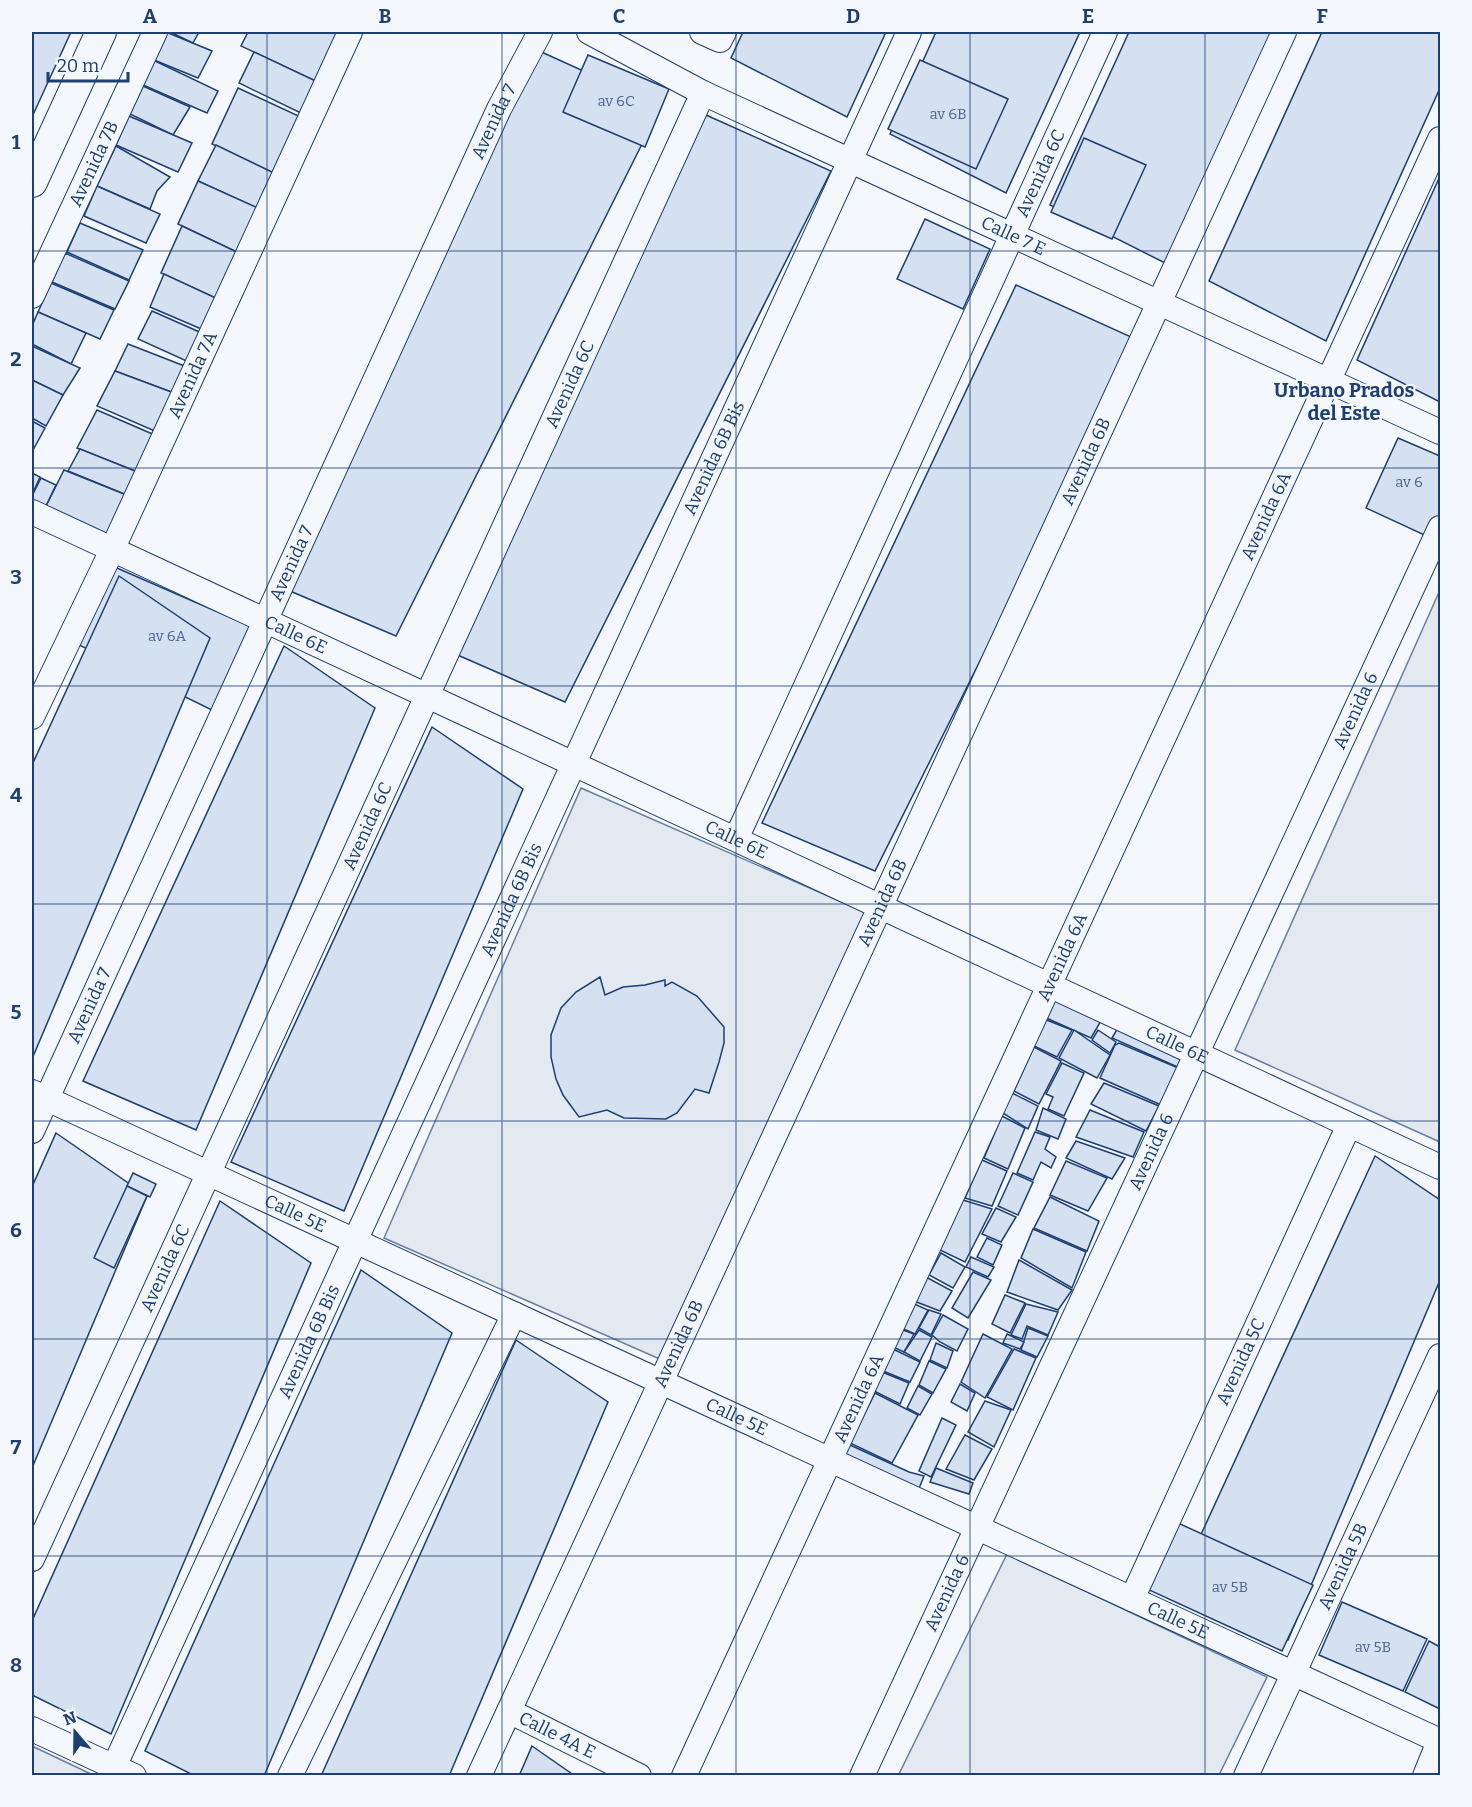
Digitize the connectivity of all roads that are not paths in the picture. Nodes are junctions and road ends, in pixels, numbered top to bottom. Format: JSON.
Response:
{"nodes":[{"id":1,"x":101,"y":32,"type":"edge"},
{"id":2,"x":155,"y":32,"type":"edge"},
{"id":3,"x":350,"y":32,"type":"edge"},
{"id":4,"x":540,"y":32,"type":"edge"},
{"id":5,"x":590,"y":32,"type":"edge"},
{"id":6,"x":909,"y":32,"type":"edge"},
{"id":7,"x":1105,"y":32,"type":"edge"},
{"id":8,"x":1284,"y":32,"type":"edge"},
{"id":9,"x":703,"y":93,"type":"junction"},
{"id":10,"x":1440,"y":139,"type":"edge"},
{"id":11,"x":850,"y":161,"type":"junction"},
{"id":12,"x":32,"y":182,"type":"edge"},
{"id":13,"x":1012,"y":235,"type":"junction"},
{"id":14,"x":32,"y":296,"type":"edge"},
{"id":15,"x":1159,"y":303,"type":"junction"},
{"id":16,"x":1329,"y":381,"type":"junction"},
{"id":17,"x":1440,"y":432,"type":"edge"},
{"id":18,"x":32,"y":512,"type":"edge"},
{"id":19,"x":1440,"y":528,"type":"edge"},
{"id":20,"x":112,"y":550,"type":"junction"},
{"id":21,"x":266,"y":621,"type":"junction"},
{"id":22,"x":427,"y":696,"type":"junction"},
{"id":23,"x":32,"y":717,"type":"edge"},
{"id":24,"x":573,"y":764,"type":"junction"},
{"id":25,"x":736,"y":839,"type":"junction"},
{"id":26,"x":880,"y":907,"type":"junction"},
{"id":27,"x":1049,"y":985,"type":"junction"},
{"id":28,"x":1197,"y":1054,"type":"junction"},
{"id":29,"x":39,"y":1096,"type":"edge"},
{"id":30,"x":1349,"y":1125,"type":"junction"},
{"id":31,"x":32,"y":1131,"type":"edge"},
{"id":32,"x":1440,"y":1167,"type":"edge"},
{"id":33,"x":208,"y":1173,"type":"junction"},
{"id":34,"x":354,"y":1241,"type":"junction"},
{"id":35,"x":514,"y":1314,"type":"junction"},
{"id":36,"x":1440,"y":1356,"type":"edge"},
{"id":37,"x":660,"y":1382,"type":"junction"},
{"id":38,"x":830,"y":1460,"type":"junction"},
{"id":39,"x":977,"y":1528,"type":"junction"},
{"id":40,"x":32,"y":1559,"type":"edge"},
{"id":41,"x":1132,"y":1599,"type":"junction"},
{"id":42,"x":1293,"y":1673,"type":"junction"},
{"id":43,"x":509,"y":1711,"type":"junction"},
{"id":44,"x":32,"y":1729,"type":"edge"},
{"id":45,"x":1440,"y":1740,"type":"edge"},
{"id":46,"x":124,"y":1771,"type":"edge"},
{"id":47,"x":290,"y":1776,"type":"edge"},
{"id":48,"x":479,"y":1776,"type":"edge"},
{"id":49,"x":639,"y":1776,"type":"edge"},
{"id":50,"x":684,"y":1776,"type":"edge"},
{"id":51,"x":862,"y":1776,"type":"edge"},
{"id":52,"x":1246,"y":1776,"type":"edge"},
{"id":53,"x":1425,"y":1776,"type":"edge"}],
"edges":[{"from":1,"to":12,"type":"street"},
{"from":2,"to":14,"type":"street","name":"Avenida 7B"},
{"from":3,"to":20,"type":"street","name":"Avenida 7A"},
{"from":4,"to":21,"type":"street","name":"Avenida 7"},
{"from":5,"to":9,"type":"street","name":"Calle 7 E"},
{"from":6,"to":11,"type":"street","name":"Avenida 6B Bis"},
{"from":7,"to":13,"type":"street","name":"Avenida 6C"},
{"from":8,"to":15,"type":"street","name":"Avenida 6B"},
{"from":9,"to":11,"type":"street","name":"Calle 7 E"},
{"from":9,"to":22,"type":"street","name":"Avenida 6C"},
{"from":10,"to":16,"type":"street","name":"Avenida 6A"},
{"from":11,"to":13,"type":"street","name":"Calle 7 E"},
{"from":11,"to":24,"type":"street","name":"Avenida 6B Bis"},
{"from":13,"to":15,"type":"street","name":"Calle 7 E"},
{"from":13,"to":25,"type":"street","name":"Avenida 6C"},
{"from":15,"to":16,"type":"street","name":"Calle 7 E"},
{"from":15,"to":26,"type":"street","name":"Avenida 6B"},
{"from":16,"to":17,"type":"street","name":"Calle 7 E"},
{"from":16,"to":27,"type":"street","name":"Avenida 6A"},
{"from":18,"to":20,"type":"street","name":"Calle 6E"},
{"from":19,"to":28,"type":"street","name":"Avenida 6"},
{"from":20,"to":21,"type":"street","name":"Calle 6E"},
{"from":20,"to":23,"type":"street","name":"Avenida 7A"},
{"from":21,"to":22,"type":"street","name":"Calle 6E"},
{"from":21,"to":29,"type":"street","name":"Avenida 7"},
{"from":22,"to":24,"type":"street","name":"Calle 6E"},
{"from":22,"to":33,"type":"street","name":"Avenida 6C"},
{"from":24,"to":25,"type":"street","name":"Calle 6E"},
{"from":24,"to":34,"type":"street","name":"Avenida 6B Bis"},
{"from":25,"to":26,"type":"street","name":"Calle 6E"},
{"from":26,"to":27,"type":"street","name":"Calle 6E"},
{"from":26,"to":37,"type":"street","name":"Avenida 6B"},
{"from":27,"to":28,"type":"street","name":"Calle 6E"},
{"from":27,"to":38,"type":"street","name":"Avenida 6A"},
{"from":28,"to":30,"type":"street","name":"Calle 6E"},
{"from":28,"to":39,"type":"street","name":"Avenida 6"},
{"from":29,"to":31,"type":"street","name":"Avenida 7"},
{"from":29,"to":33,"type":"street","name":"Calle 5E"},
{"from":30,"to":32,"type":"street","name":"Calle 6E"},
{"from":30,"to":41,"type":"street","name":"Avenida 5C"},
{"from":33,"to":34,"type":"street","name":"Calle 5E"},
{"from":33,"to":40,"type":"street","name":"Avenida 6C"},
{"from":34,"to":35,"type":"street","name":"Calle 5E"},
{"from":34,"to":46,"type":"street","name":"Avenida 6B Bis"},
{"from":35,"to":37,"type":"street","name":"Calle 5E"},
{"from":35,"to":47,"type":"street"},
{"from":36,"to":42,"type":"street","name":"Avenida 5B"},
{"from":37,"to":38,"type":"street","name":"Calle 5E"},
{"from":37,"to":43,"type":"street","name":"Avenida 6B"},
{"from":38,"to":39,"type":"street","name":"Calle 5E"},
{"from":38,"to":50,"type":"street","name":"Avenida 6A"},
{"from":39,"to":41,"type":"street","name":"Calle 5E"},
{"from":39,"to":51,"type":"street","name":"Avenida 6"},
{"from":41,"to":42,"type":"street","name":"Calle 5E"},
{"from":42,"to":45,"type":"street","name":"Calle 5E"},
{"from":42,"to":52,"type":"street","name":"Avenida 5B"},
{"from":43,"to":48,"type":"street","name":"Avenida 6B"},
{"from":43,"to":49,"type":"street","name":"Calle 4A E"},
{"from":44,"to":46,"type":"street"},
{"from":45,"to":53,"type":"street"}]}
